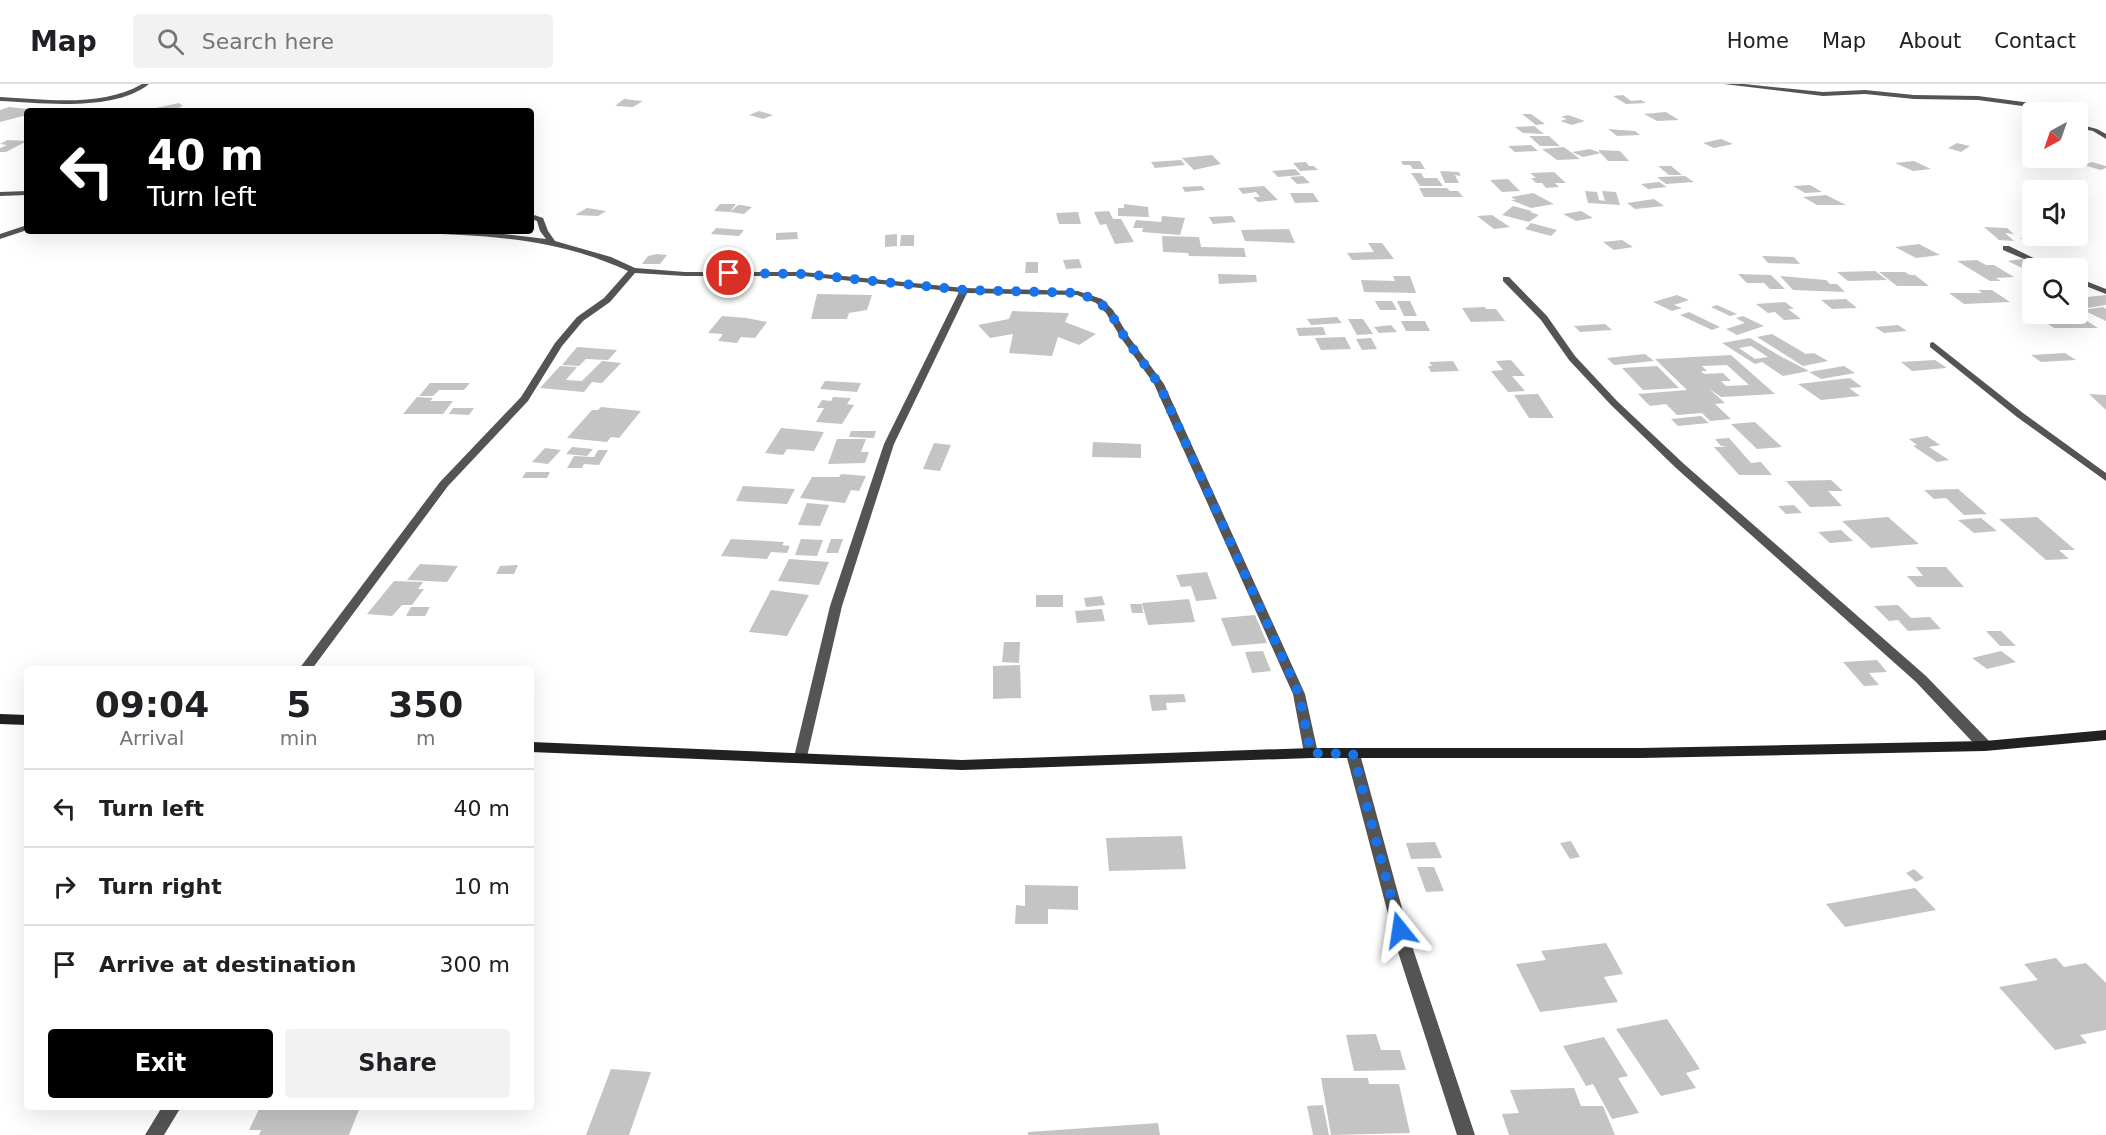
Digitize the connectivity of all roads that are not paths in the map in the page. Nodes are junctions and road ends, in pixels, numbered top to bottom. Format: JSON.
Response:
{"nodes":[{"id":1,"x":147,"y":84,"type":"edge"},
{"id":2,"x":1727,"y":84,"type":"edge"},
{"id":3,"x":0,"y":99,"type":"edge"},
{"id":4,"x":2022,"y":104,"type":"edge"},
{"id":5,"x":2088,"y":128,"type":"edge"},
{"id":6,"x":2106,"y":137,"type":"edge"},
{"id":7,"x":24,"y":193,"type":"edge"},
{"id":8,"x":0,"y":194,"type":"edge"},
{"id":9,"x":534,"y":217,"type":"edge"},
{"id":10,"x":24,"y":228,"type":"edge"},
{"id":11,"x":496,"y":234,"type":"edge"},
{"id":12,"x":0,"y":237,"type":"edge"},
{"id":13,"x":554,"y":244,"type":"junction"},
{"id":14,"x":2006,"y":248,"type":"dead end"},
{"id":15,"x":2028,"y":258,"type":"edge"},
{"id":16,"x":633,"y":270,"type":"junction"},
{"id":17,"x":1506,"y":279,"type":"dead end"},
{"id":18,"x":2088,"y":284,"type":"edge"},
{"id":19,"x":964,"y":290,"type":"junction"},
{"id":20,"x":2106,"y":292,"type":"edge"},
{"id":21,"x":1933,"y":345,"type":"dead end"},
{"id":22,"x":2106,"y":478,"type":"edge"},
{"id":23,"x":307,"y":666,"type":"edge"},
{"id":24,"x":0,"y":719,"type":"edge"},
{"id":25,"x":24,"y":720,"type":"edge"},
{"id":26,"x":2106,"y":735,"type":"edge"},
{"id":27,"x":1985,"y":746,"type":"junction"},
{"id":28,"x":534,"y":747,"type":"edge"},
{"id":29,"x":1311,"y":753,"type":"junction"},
{"id":30,"x":1353,"y":754,"type":"junction"},
{"id":31,"x":801,"y":757,"type":"junction"},
{"id":32,"x":170,"y":1110,"type":"edge"},
{"id":33,"x":153,"y":1135,"type":"edge"},
{"id":34,"x":1466,"y":1135,"type":"edge"}],
"edges":[{"from":1,"to":3,"type":"street"},
{"from":2,"to":4,"type":"street"},
{"from":5,"to":6,"type":"street"},
{"from":7,"to":8,"type":"street"},
{"from":9,"to":13,"type":"street"},
{"from":10,"to":12,"type":"street"},
{"from":11,"to":13,"type":"street"},
{"from":13,"to":16,"type":"street"},
{"from":14,"to":15,"type":"street"},
{"from":16,"to":19,"type":"street"},
{"from":16,"to":23,"type":"street"},
{"from":17,"to":27,"type":"street"},
{"from":18,"to":20,"type":"street"},
{"from":19,"to":29,"type":"street"},
{"from":19,"to":31,"type":"street"},
{"from":21,"to":22,"type":"street"},
{"from":24,"to":25,"type":"main road"},
{"from":26,"to":27,"type":"main road"},
{"from":27,"to":30,"type":"main road"},
{"from":28,"to":31,"type":"main road"},
{"from":29,"to":30,"type":"main road"},
{"from":29,"to":31,"type":"main road"},
{"from":30,"to":34,"type":"street"},
{"from":32,"to":33,"type":"street"}]}
